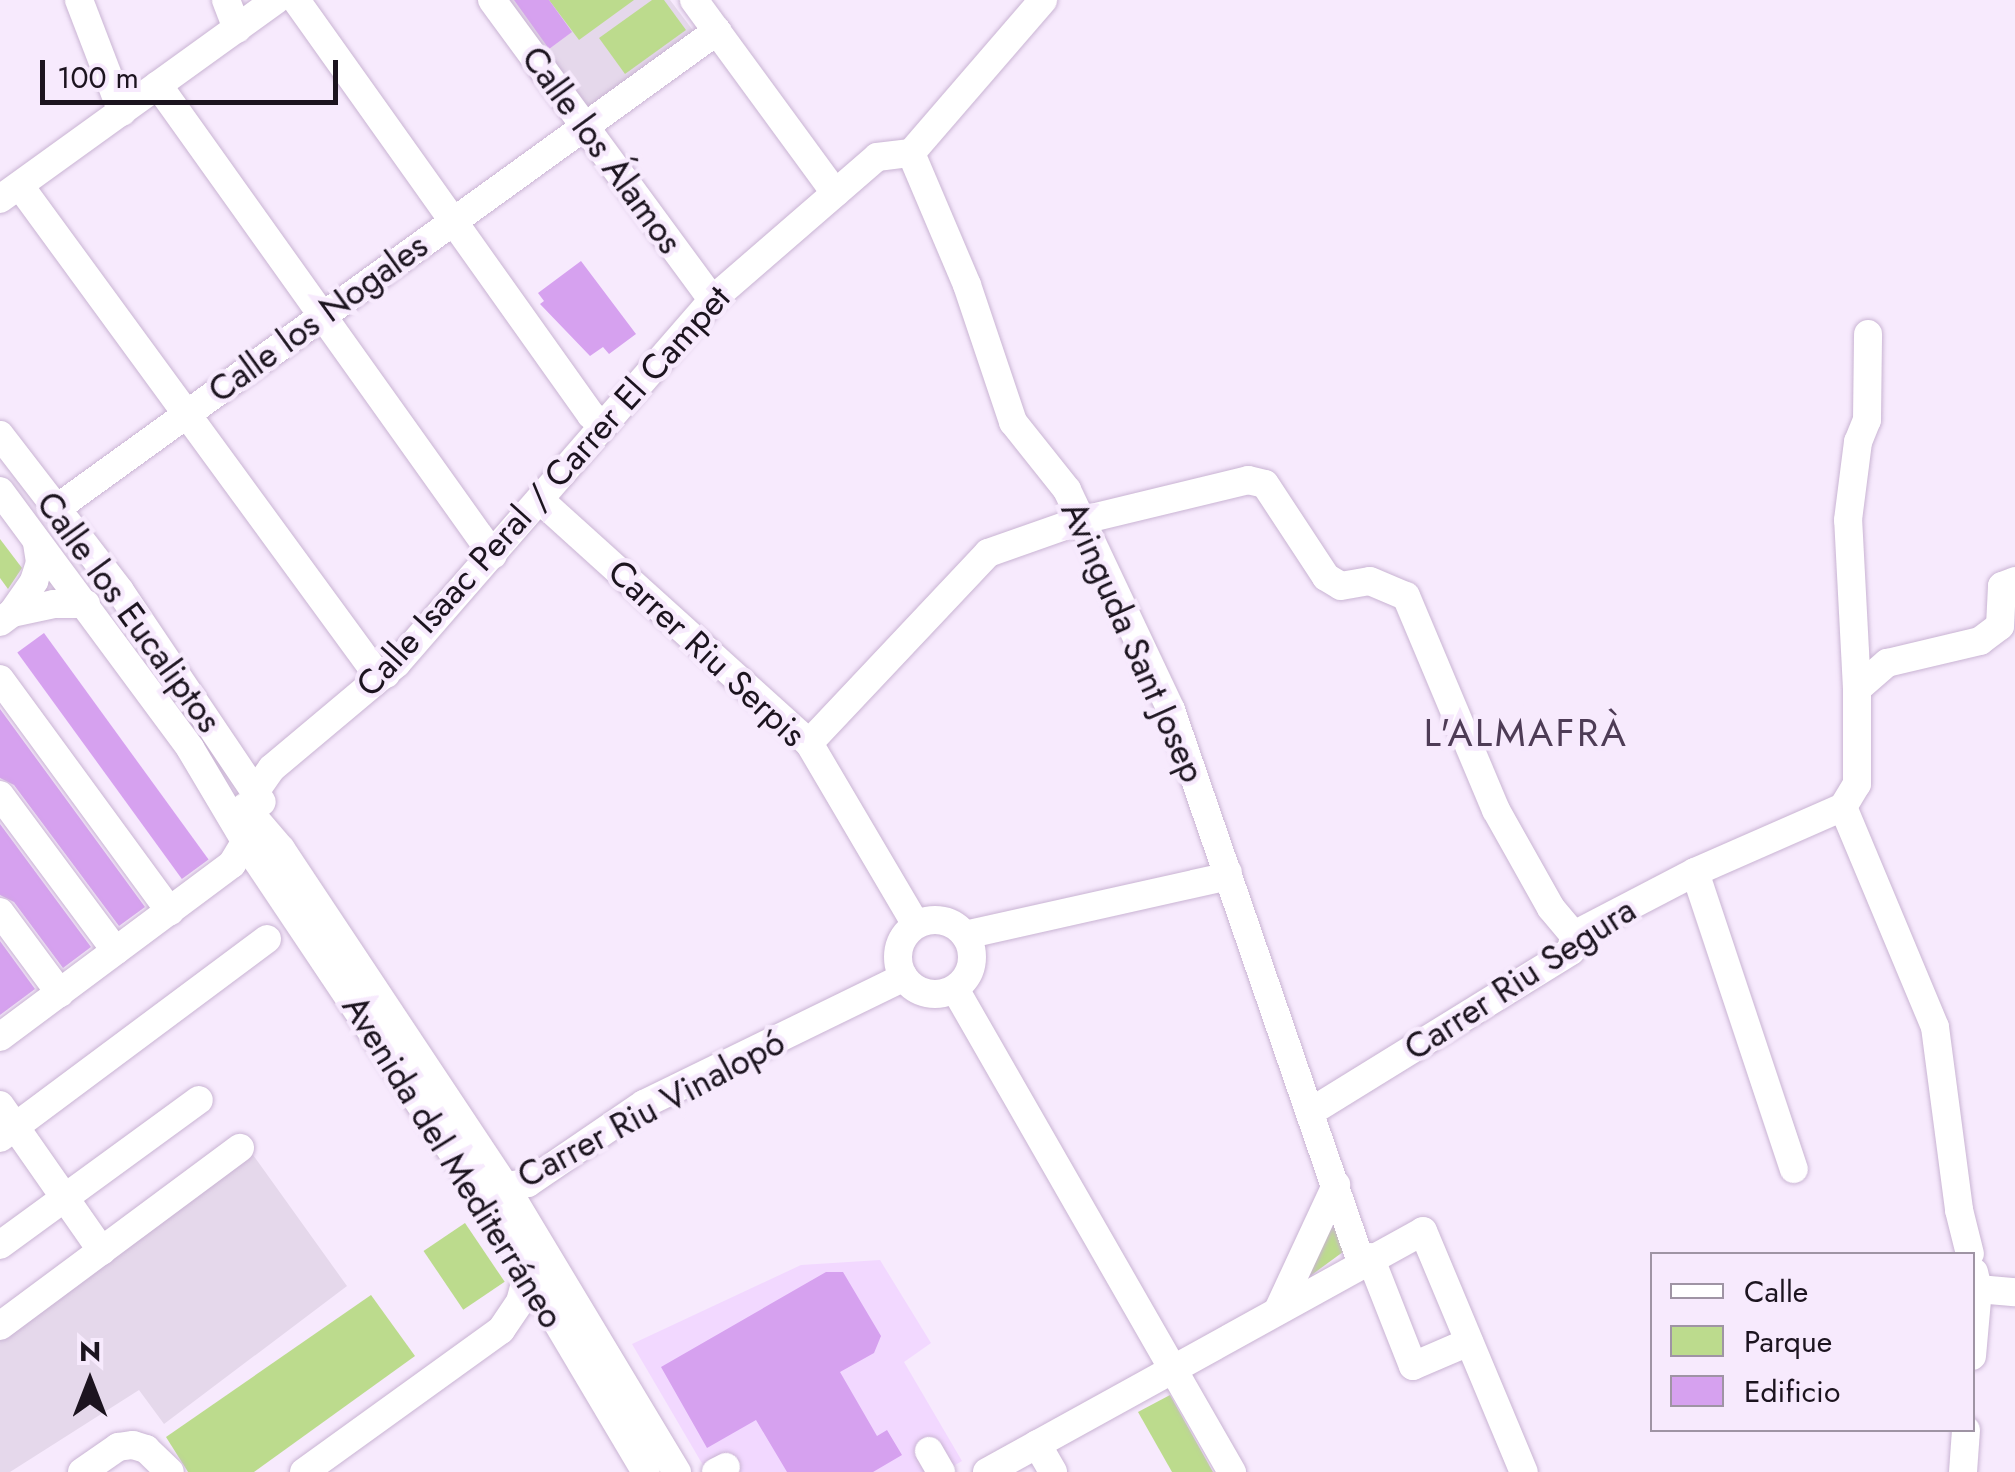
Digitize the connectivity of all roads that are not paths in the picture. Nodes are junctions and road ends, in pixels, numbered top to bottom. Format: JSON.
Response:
{"nodes":[{"id":1,"x":78,"y":0,"type":"edge"},
{"id":2,"x":226,"y":0,"type":"edge"},
{"id":3,"x":276,"y":0,"type":"edge"},
{"id":4,"x":296,"y":0,"type":"edge"},
{"id":5,"x":492,"y":0,"type":"edge"},
{"id":6,"x":694,"y":0,"type":"edge"},
{"id":7,"x":1043,"y":0,"type":"edge"},
{"id":8,"x":237,"y":29,"type":"junction"},
{"id":9,"x":717,"y":31,"type":"junction"},
{"id":10,"x":158,"y":85,"type":"junction"},
{"id":11,"x":122,"y":112,"type":"junction"},
{"id":12,"x":583,"y":128,"type":"junction"},
{"id":13,"x":910,"y":153,"type":"junction"},
{"id":14,"x":10,"y":193,"type":"edge"},
{"id":15,"x":835,"y":193,"type":"junction"},
{"id":16,"x":454,"y":220,"type":"junction"},
{"id":17,"x":712,"y":300,"type":"junction"},
{"id":18,"x":322,"y":315,"type":"junction"},
{"id":19,"x":1868,"y":334,"type":"dead end"},
{"id":20,"x":185,"y":414,"type":"junction"},
{"id":21,"x":604,"y":425,"type":"junction"},
{"id":22,"x":0,"y":435,"type":"edge"},
{"id":23,"x":0,"y":492,"type":"edge"},
{"id":24,"x":540,"y":500,"type":"junction"},
{"id":25,"x":52,"y":505,"type":"junction"},
{"id":26,"x":1080,"y":521,"type":"junction"},
{"id":27,"x":38,"y":542,"type":"junction"},
{"id":28,"x":493,"y":555,"type":"junction"},
{"id":29,"x":2015,"y":580,"type":"edge"},
{"id":30,"x":86,"y":604,"type":"junction"},
{"id":31,"x":6,"y":618,"type":"edge"},
{"id":32,"x":386,"y":674,"type":"junction"},
{"id":33,"x":0,"y":679,"type":"edge"},
{"id":34,"x":1856,"y":689,"type":"junction"},
{"id":35,"x":809,"y":743,"type":"junction"},
{"id":36,"x":190,"y":748,"type":"junction"},
{"id":37,"x":0,"y":794,"type":"edge"},
{"id":38,"x":254,"y":804,"type":"junction"},
{"id":39,"x":1842,"y":807,"type":"junction"},
{"id":40,"x":246,"y":852,"type":"junction"},
{"id":41,"x":1228,"y":872,"type":"junction"},
{"id":42,"x":1695,"y":872,"type":"junction"},
{"id":43,"x":277,"y":888,"type":"junction"},
{"id":44,"x":200,"y":889,"type":"junction"},
{"id":45,"x":322,"y":909,"type":"junction"},
{"id":46,"x":170,"y":911,"type":"junction"},
{"id":47,"x":0,"y":912,"type":"edge"},
{"id":48,"x":916,"y":926,"type":"junction"},
{"id":49,"x":965,"y":935,"type":"junction"},
{"id":50,"x":1574,"y":935,"type":"junction"},
{"id":51,"x":267,"y":939,"type":"dead end"},
{"id":52,"x":116,"y":951,"type":"junction"},
{"id":53,"x":358,"y":961,"type":"junction"},
{"id":54,"x":904,"y":977,"type":"junction"},
{"id":55,"x":955,"y":989,"type":"junction"},
{"id":56,"x":60,"y":993,"type":"junction"},
{"id":57,"x":2,"y":1031,"type":"edge"},
{"id":58,"x":198,"y":1100,"type":"dead end"},
{"id":59,"x":1312,"y":1111,"type":"junction"},
{"id":60,"x":5,"y":1124,"type":"edge"},
{"id":61,"x":240,"y":1148,"type":"dead end"},
{"id":62,"x":1794,"y":1169,"type":"dead end"},
{"id":63,"x":1336,"y":1185,"type":"junction"},
{"id":64,"x":505,"y":1186,"type":"junction"},
{"id":65,"x":64,"y":1198,"type":"junction"},
{"id":66,"x":0,"y":1245,"type":"edge"},
{"id":67,"x":102,"y":1250,"type":"junction"},
{"id":68,"x":1970,"y":1252,"type":"edge"},
{"id":69,"x":1366,"y":1260,"type":"junction"},
{"id":70,"x":528,"y":1275,"type":"junction"},
{"id":71,"x":1975,"y":1277,"type":"edge"},
{"id":72,"x":2015,"y":1292,"type":"edge"},
{"id":73,"x":1279,"y":1308,"type":"junction"},
{"id":74,"x":0,"y":1326,"type":"edge"},
{"id":75,"x":559,"y":1327,"type":"junction"},
{"id":76,"x":500,"y":1330,"type":"junction"},
{"id":77,"x":1469,"y":1342,"type":"junction"},
{"id":78,"x":1172,"y":1368,"type":"junction"},
{"id":79,"x":1966,"y":1432,"type":"edge"},
{"id":80,"x":1037,"y":1444,"type":"junction"},
{"id":81,"x":160,"y":1467,"type":"edge"},
{"id":82,"x":82,"y":1472,"type":"edge"},
{"id":83,"x":304,"y":1472,"type":"edge"},
{"id":84,"x":646,"y":1472,"type":"edge"},
{"id":85,"x":677,"y":1472,"type":"edge"},
{"id":86,"x":987,"y":1472,"type":"edge"},
{"id":87,"x":1053,"y":1472,"type":"edge"},
{"id":88,"x":1232,"y":1472,"type":"edge"},
{"id":89,"x":1524,"y":1472,"type":"edge"},
{"id":90,"x":1963,"y":1472,"type":"edge"}],
"edges":[{"from":1,"to":11,"type":"street"},
{"from":2,"to":8,"type":"street"},
{"from":3,"to":8,"type":"street"},
{"from":4,"to":16,"type":"street"},
{"from":5,"to":12,"type":"street","name":"Calle los Álamos"},
{"from":6,"to":9,"type":"street"},
{"from":7,"to":13,"type":"street"},
{"from":8,"to":10,"type":"street"},
{"from":9,"to":12,"type":"street","name":"Calle los Nogales"},
{"from":9,"to":15,"type":"street"},
{"from":10,"to":11,"type":"street"},
{"from":10,"to":18,"type":"street"},
{"from":11,"to":14,"type":"street"},
{"from":12,"to":16,"type":"street","name":"Calle los Nogales"},
{"from":12,"to":17,"type":"street","name":"Calle los Álamos"},
{"from":13,"to":15,"type":"street","name":"Calle Isaac Peral / Carrer El Campet"},
{"from":13,"to":26,"type":"street","name":"Avinguda Sant Josep"},
{"from":14,"to":20,"type":"street"},
{"from":15,"to":17,"type":"street","name":"Calle Isaac Peral / Carrer El Campet"},
{"from":16,"to":18,"type":"street","name":"Calle los Nogales"},
{"from":16,"to":21,"type":"street"},
{"from":17,"to":21,"type":"street","name":"Calle Isaac Peral / Carrer El Campet"},
{"from":18,"to":20,"type":"street","name":"Calle los Nogales"},
{"from":18,"to":28,"type":"street"},
{"from":19,"to":34,"type":"street"},
{"from":20,"to":25,"type":"street","name":"Calle los Nogales"},
{"from":20,"to":32,"type":"street"},
{"from":21,"to":24,"type":"street","name":"Calle Isaac Peral / Carrer El Campet"},
{"from":22,"to":25,"type":"street","name":"Calle los Eucaliptos"},
{"from":23,"to":27,"type":"street","name":"Avenida del Mediterráneo"},
{"from":24,"to":28,"type":"street","name":"Calle Isaac Peral / Carrer El Campet"},
{"from":24,"to":35,"type":"street","name":"Carrer Riu Serpis"},
{"from":25,"to":38,"type":"street","name":"Calle los Eucaliptos"},
{"from":26,"to":35,"type":"street"},
{"from":26,"to":41,"type":"street","name":"Avinguda Sant Josep"},
{"from":26,"to":50,"type":"street"},
{"from":27,"to":30,"type":"street","name":"Avenida del Mediterráneo"},
{"from":27,"to":31,"type":"street"},
{"from":28,"to":32,"type":"street","name":"Calle Isaac Peral / Carrer El Campet"},
{"from":29,"to":34,"type":"street"},
{"from":30,"to":31,"type":"street"},
{"from":30,"to":36,"type":"street","name":"Avenida del Mediterráneo"},
{"from":32,"to":38,"type":"street","name":"Calle Isaac Peral / Carrer El Campet"},
{"from":33,"to":46,"type":"street"},
{"from":34,"to":39,"type":"street"},
{"from":35,"to":48,"type":"street","name":"Carrer Riu Serpis"},
{"from":36,"to":38,"type":"street","name":"Avenida del Mediterráneo"},
{"from":36,"to":40,"type":"street","name":"Avenida del Mediterráneo"},
{"from":37,"to":52,"type":"street"},
{"from":38,"to":40,"type":"street"},
{"from":38,"to":45,"type":"street","name":"Avenida del Mediterráneo"},
{"from":38,"to":53,"type":"street","name":"Avenida del Mediterráneo"},
{"from":39,"to":42,"type":"street","name":"Carrer Riu Segura"},
{"from":39,"to":68,"type":"street"},
{"from":40,"to":43,"type":"street","name":"Avenida del Mediterráneo"},
{"from":40,"to":44,"type":"street"},
{"from":40,"to":45,"type":"street","name":"Avenida del Mediterráneo"},
{"from":41,"to":49,"type":"street"},
{"from":41,"to":59,"type":"street","name":"Avinguda Sant Josep"},
{"from":42,"to":50,"type":"street","name":"Carrer Riu Segura"},
{"from":42,"to":62,"type":"street"},
{"from":43,"to":44,"type":"street"},
{"from":43,"to":70,"type":"street","name":"Avenida del Mediterráneo"},
{"from":44,"to":46,"type":"street"},
{"from":45,"to":53,"type":"street","name":"Avenida del Mediterráneo"},
{"from":46,"to":52,"type":"street"},
{"from":47,"to":56,"type":"street"},
{"from":48,"to":49,"type":"street"},
{"from":48,"to":54,"type":"street"},
{"from":49,"to":55,"type":"street"},
{"from":50,"to":59,"type":"street","name":"Carrer Riu Segura"},
{"from":51,"to":60,"type":"street"},
{"from":52,"to":56,"type":"street"},
{"from":53,"to":64,"type":"street","name":"Avenida del Mediterráneo"},
{"from":54,"to":55,"type":"street"},
{"from":54,"to":64,"type":"street","name":"Carrer Riu Vinalopó"},
{"from":55,"to":78,"type":"street"},
{"from":56,"to":57,"type":"street"},
{"from":58,"to":65,"type":"street"},
{"from":59,"to":63,"type":"street","name":"Avinguda Sant Josep"},
{"from":60,"to":65,"type":"street"},
{"from":61,"to":67,"type":"street"},
{"from":63,"to":69,"type":"street","name":"Avinguda Sant Josep"},
{"from":63,"to":73,"type":"street"},
{"from":64,"to":85,"type":"street","name":"Avenida del Mediterráneo"},
{"from":65,"to":66,"type":"street"},
{"from":65,"to":67,"type":"street"},
{"from":67,"to":74,"type":"street"},
{"from":69,"to":73,"type":"street"},
{"from":69,"to":77,"type":"street","name":"Avinguda Sant Josep"},
{"from":69,"to":77,"type":"street"},
{"from":70,"to":75,"type":"street","name":"Avenida del Mediterráneo"},
{"from":70,"to":76,"type":"street"},
{"from":71,"to":72,"type":"street"},
{"from":73,"to":78,"type":"street"},
{"from":75,"to":76,"type":"street"},
{"from":75,"to":84,"type":"street","name":"Avenida del Mediterráneo"},
{"from":76,"to":83,"type":"street"},
{"from":77,"to":89,"type":"street"},
{"from":78,"to":80,"type":"street"},
{"from":78,"to":88,"type":"street"},
{"from":79,"to":90,"type":"street"},
{"from":80,"to":86,"type":"street"},
{"from":80,"to":87,"type":"street"},
{"from":81,"to":82,"type":"street"}]}
